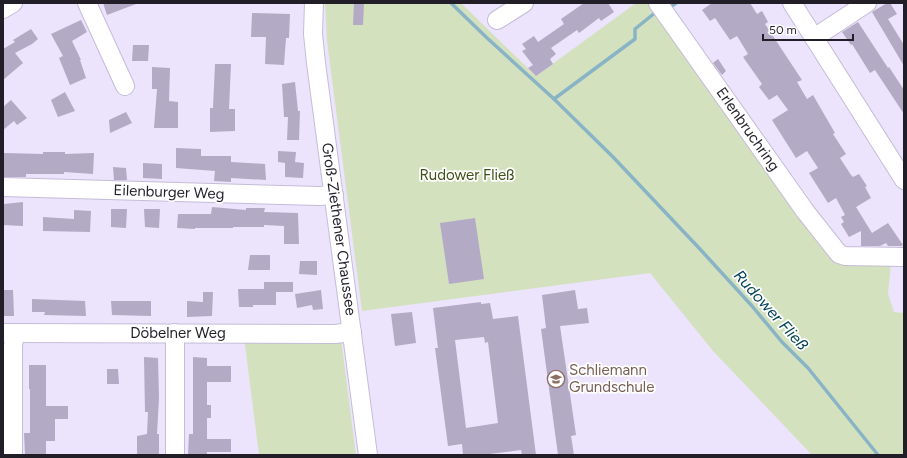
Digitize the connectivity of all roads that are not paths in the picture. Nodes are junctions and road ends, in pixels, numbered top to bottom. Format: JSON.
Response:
{"nodes":[{"id":1,"x":13,"y":3,"type":"edge"},
{"id":2,"x":87,"y":3,"type":"edge"},
{"id":3,"x":314,"y":3,"type":"edge"},
{"id":4,"x":524,"y":3,"type":"edge"},
{"id":5,"x":658,"y":3,"type":"edge"},
{"id":6,"x":792,"y":3,"type":"edge"},
{"id":7,"x":867,"y":3,"type":"edge"},
{"id":8,"x":3,"y":9,"type":"edge"},
{"id":9,"x":497,"y":20,"type":"dead end"},
{"id":10,"x":814,"y":38,"type":"junction"},
{"id":11,"x":125,"y":86,"type":"dead end"},
{"id":12,"x":904,"y":180,"type":"edge"},
{"id":13,"x":3,"y":187,"type":"edge"},
{"id":14,"x":334,"y":195,"type":"junction"},
{"id":15,"x":904,"y":257,"type":"edge"},
{"id":16,"x":352,"y":332,"type":"junction"},
{"id":17,"x":9,"y":333,"type":"edge"},
{"id":18,"x":175,"y":333,"type":"junction"},
{"id":19,"x":13,"y":455,"type":"edge"},
{"id":20,"x":175,"y":455,"type":"edge"},
{"id":21,"x":368,"y":455,"type":"edge"}],
"edges":[{"from":1,"to":8,"type":"street"},
{"from":2,"to":11,"type":"street"},
{"from":3,"to":14,"type":"street","name":"Groß-Ziethener Chaussee"},
{"from":4,"to":9,"type":"street"},
{"from":5,"to":15,"type":"street","name":"Erlenbruchring"},
{"from":6,"to":10,"type":"street"},
{"from":7,"to":10,"type":"street"},
{"from":10,"to":12,"type":"street"},
{"from":13,"to":14,"type":"street","name":"Eilenburger Weg"},
{"from":14,"to":16,"type":"street","name":"Groß-Ziethener Chaussee"},
{"from":16,"to":18,"type":"street","name":"Döbelner Weg"},
{"from":16,"to":21,"type":"street","name":"Groß-Ziethener Chaussee"},
{"from":17,"to":18,"type":"street","name":"Döbelner Weg"},
{"from":17,"to":19,"type":"street"},
{"from":18,"to":20,"type":"street"}]}
